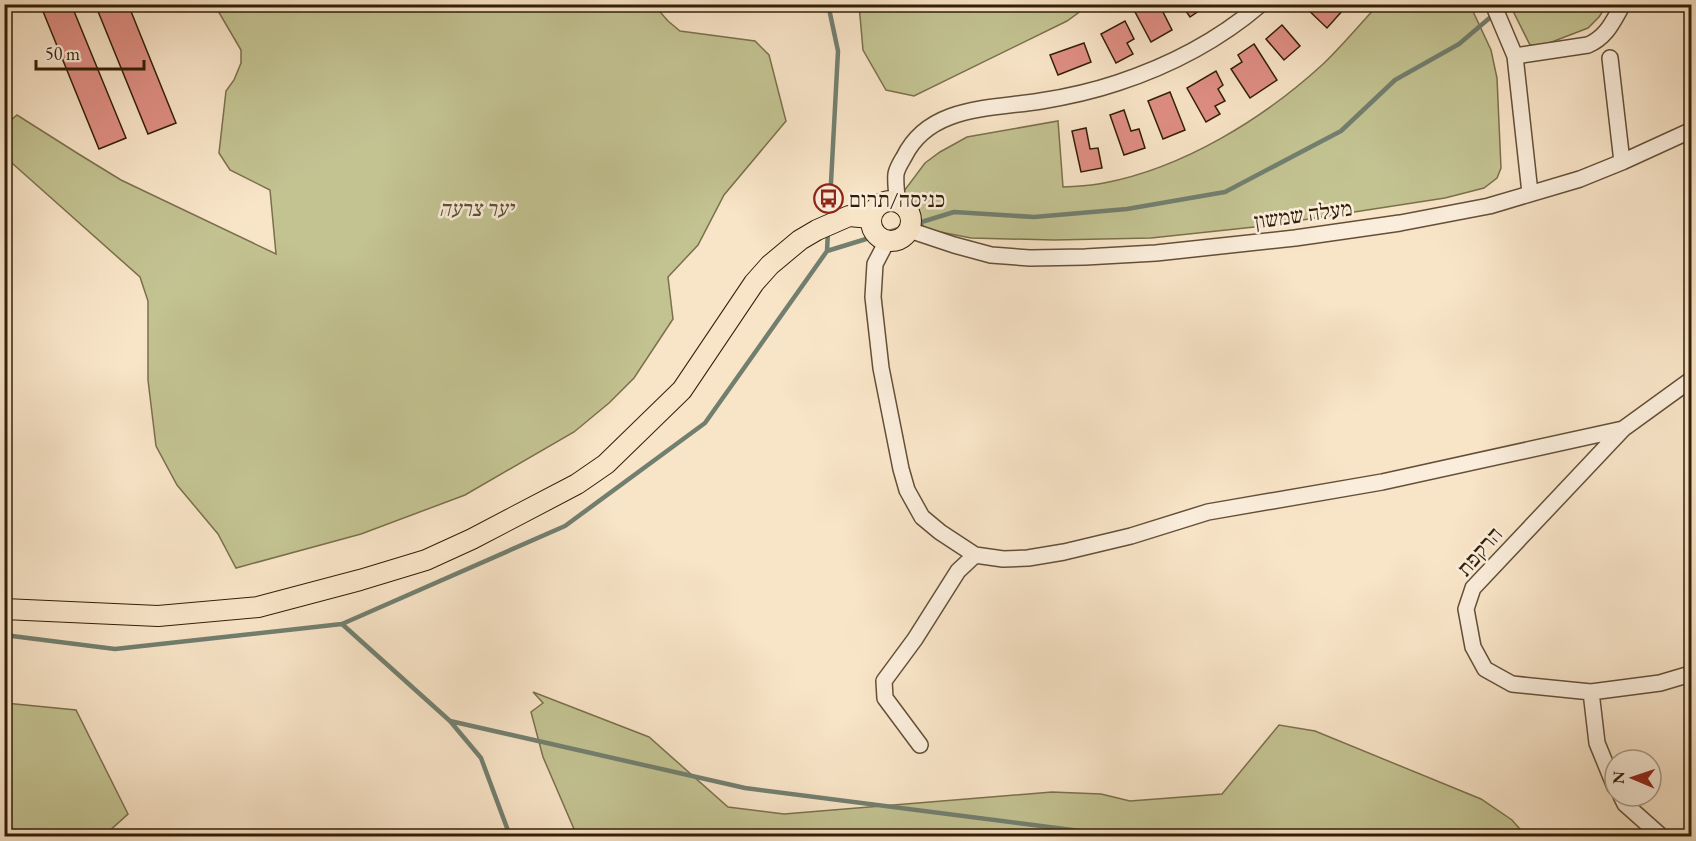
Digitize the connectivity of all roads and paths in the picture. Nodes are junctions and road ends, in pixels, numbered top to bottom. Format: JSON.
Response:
{"nodes":[{"id":1,"x":1261,"y":4,"type":"edge"},
{"id":2,"x":1493,"y":4,"type":"edge"},
{"id":3,"x":1623,"y":4,"type":"edge"},
{"id":4,"x":1515,"y":56,"type":"junction"},
{"id":5,"x":1610,"y":58,"type":"dead end"},
{"id":6,"x":1692,"y":130,"type":"edge"},
{"id":7,"x":1622,"y":162,"type":"junction"},
{"id":8,"x":1530,"y":193,"type":"junction"},
{"id":9,"x":897,"y":201,"type":"junction"},
{"id":10,"x":871,"y":218,"type":"junction"},
{"id":11,"x":909,"y":230,"type":"junction"},
{"id":12,"x":887,"y":241,"type":"junction"},
{"id":13,"x":1692,"y":379,"type":"edge"},
{"id":14,"x":1623,"y":429,"type":"junction"},
{"id":15,"x":975,"y":555,"type":"junction"},
{"id":16,"x":4,"y":609,"type":"edge"},
{"id":17,"x":1690,"y":676,"type":"edge"},
{"id":18,"x":1591,"y":692,"type":"junction"},
{"id":19,"x":920,"y":745,"type":"dead end"},
{"id":20,"x":1603,"y":758,"type":"edge"},
{"id":21,"x":1629,"y":808,"type":"edge"},
{"id":22,"x":1662,"y":837,"type":"edge"}],
"edges":[{"from":1,"to":9,"type":"street"},
{"from":2,"to":4,"type":"street"},
{"from":3,"to":4,"type":"street"},
{"from":4,"to":8,"type":"street"},
{"from":5,"to":7,"type":"street"},
{"from":6,"to":7,"type":"street","name":"מעלה שמשון"},
{"from":7,"to":8,"type":"street","name":"מעלה שמשון"},
{"from":8,"to":11,"type":"street","name":"מעלה שמשון"},
{"from":9,"to":10,"type":"main road"},
{"from":9,"to":11,"type":"main road"},
{"from":10,"to":12,"type":"main road"},
{"from":10,"to":16,"type":"main road"},
{"from":11,"to":12,"type":"main road"},
{"from":12,"to":15,"type":"street"},
{"from":13,"to":14,"type":"street"},
{"from":14,"to":15,"type":"street"},
{"from":14,"to":18,"type":"street","name":"הרקפת"},
{"from":15,"to":19,"type":"street"},
{"from":17,"to":18,"type":"street","name":"הרקפת"},
{"from":18,"to":20,"type":"street"},
{"from":21,"to":22,"type":"street"}]}
